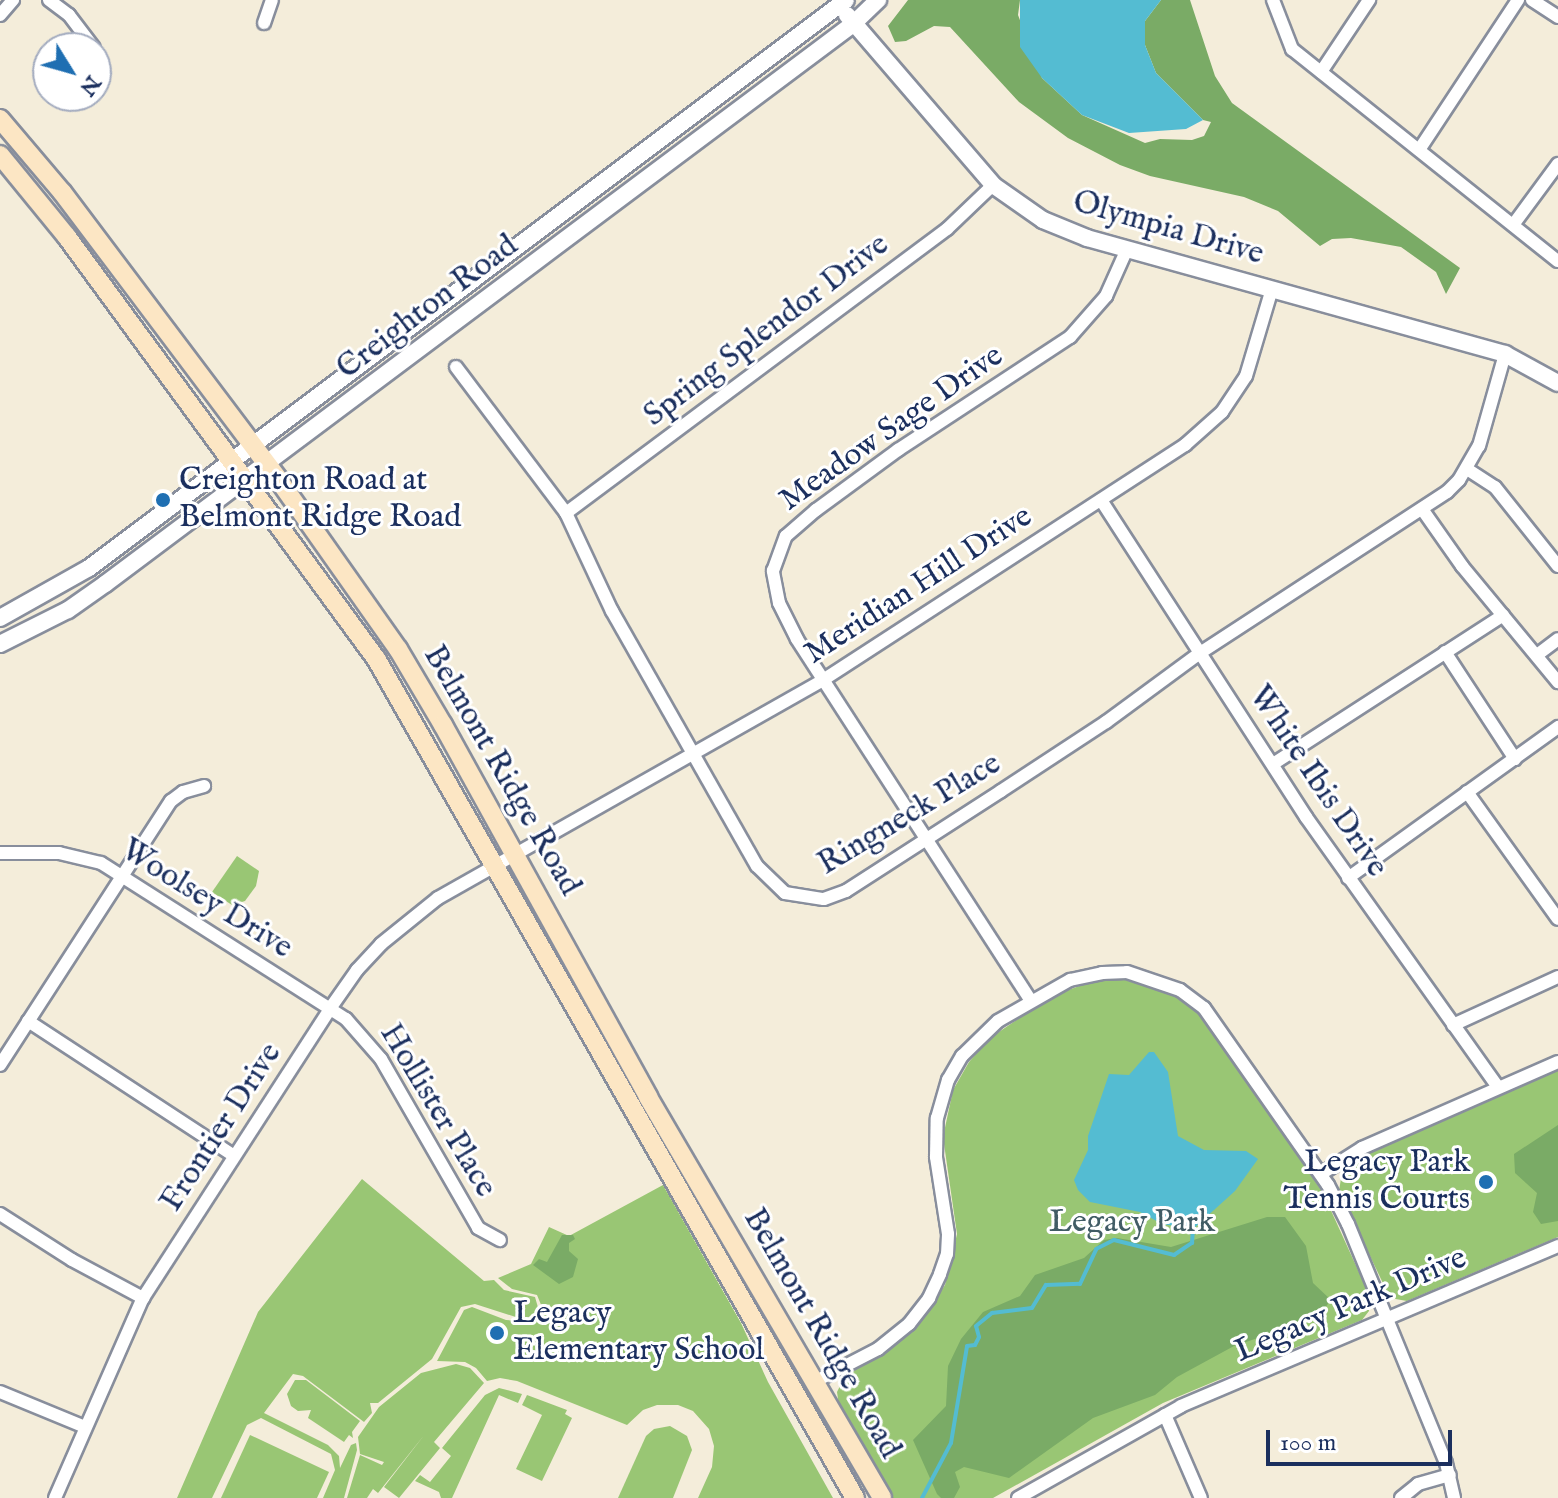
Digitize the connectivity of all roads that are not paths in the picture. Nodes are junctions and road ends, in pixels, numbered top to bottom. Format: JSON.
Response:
{"nodes":[{"id":1,"x":13,"y":0,"type":"edge"},
{"id":2,"x":49,"y":0,"type":"edge"},
{"id":3,"x":272,"y":0,"type":"edge"},
{"id":4,"x":878,"y":0,"type":"edge"},
{"id":5,"x":1273,"y":0,"type":"edge"},
{"id":6,"x":1369,"y":0,"type":"edge"},
{"id":7,"x":1518,"y":0,"type":"edge"},
{"id":8,"x":1532,"y":0,"type":"edge"},
{"id":9,"x":843,"y":3,"type":"edge"},
{"id":10,"x":0,"y":15,"type":"edge"},
{"id":11,"x":1558,"y":17,"type":"edge"},
{"id":12,"x":264,"y":23,"type":"dead end"},
{"id":13,"x":853,"y":24,"type":"junction"},
{"id":14,"x":81,"y":32,"type":"edge"},
{"id":15,"x":1321,"y":72,"type":"junction"},
{"id":16,"x":0,"y":119,"type":"edge"},
{"id":17,"x":1419,"y":150,"type":"junction"},
{"id":18,"x":0,"y":155,"type":"edge"},
{"id":19,"x":1558,"y":164,"type":"edge"},
{"id":20,"x":993,"y":185,"type":"junction"},
{"id":21,"x":1513,"y":225,"type":"junction"},
{"id":22,"x":1127,"y":249,"type":"junction"},
{"id":23,"x":1558,"y":261,"type":"edge"},
{"id":24,"x":1272,"y":289,"type":"junction"},
{"id":25,"x":1505,"y":354,"type":"junction"},
{"id":26,"x":456,"y":367,"type":"dead end"},
{"id":27,"x":1558,"y":383,"type":"edge"},
{"id":28,"x":252,"y":445,"type":"junction"},
{"id":29,"x":232,"y":460,"type":"junction"},
{"id":30,"x":267,"y":465,"type":"junction"},
{"id":31,"x":1467,"y":469,"type":"junction"},
{"id":32,"x":247,"y":479,"type":"junction"},
{"id":33,"x":1101,"y":500,"type":"junction"},
{"id":34,"x":1422,"y":509,"type":"junction"},
{"id":35,"x":566,"y":513,"type":"junction"},
{"id":36,"x":1558,"y":566,"type":"edge"},
{"id":37,"x":1503,"y":615,"type":"junction"},
{"id":38,"x":0,"y":618,"type":"edge"},
{"id":39,"x":1558,"y":639,"type":"edge"},
{"id":40,"x":0,"y":644,"type":"edge"},
{"id":41,"x":1445,"y":652,"type":"junction"},
{"id":42,"x":1200,"y":653,"type":"junction"},
{"id":43,"x":1537,"y":655,"type":"junction"},
{"id":44,"x":823,"y":680,"type":"junction"},
{"id":45,"x":1558,"y":682,"type":"edge"},
{"id":46,"x":1558,"y":727,"type":"edge"},
{"id":47,"x":693,"y":754,"type":"junction"},
{"id":48,"x":1515,"y":759,"type":"junction"},
{"id":49,"x":1273,"y":764,"type":"junction"},
{"id":50,"x":204,"y":786,"type":"dead end"},
{"id":51,"x":1467,"y":792,"type":"junction"},
{"id":52,"x":927,"y":839,"type":"junction"},
{"id":53,"x":0,"y":853,"type":"edge"},
{"id":54,"x":515,"y":854,"type":"junction"},
{"id":55,"x":493,"y":867,"type":"junction"},
{"id":56,"x":123,"y":876,"type":"junction"},
{"id":57,"x":1348,"y":878,"type":"junction"},
{"id":58,"x":1558,"y":919,"type":"edge"},
{"id":59,"x":1558,"y":977,"type":"edge"},
{"id":60,"x":1031,"y":1001,"type":"junction"},
{"id":61,"x":329,"y":1010,"type":"junction"},
{"id":62,"x":28,"y":1021,"type":"junction"},
{"id":63,"x":1453,"y":1025,"type":"junction"},
{"id":64,"x":1558,"y":1062,"type":"edge"},
{"id":65,"x":0,"y":1065,"type":"edge"},
{"id":66,"x":1498,"y":1087,"type":"junction"},
{"id":67,"x":234,"y":1156,"type":"junction"},
{"id":68,"x":1321,"y":1174,"type":"junction"},
{"id":69,"x":0,"y":1214,"type":"edge"},
{"id":70,"x":500,"y":1240,"type":"dead end"},
{"id":71,"x":1558,"y":1246,"type":"edge"},
{"id":72,"x":143,"y":1298,"type":"junction"},
{"id":73,"x":1386,"y":1318,"type":"junction"},
{"id":74,"x":816,"y":1381,"type":"junction"},
{"id":75,"x":0,"y":1392,"type":"edge"},
{"id":76,"x":1165,"y":1415,"type":"junction"},
{"id":77,"x":85,"y":1427,"type":"junction"},
{"id":78,"x":1450,"y":1475,"type":"junction"},
{"id":79,"x":1198,"y":1496,"type":"edge"},
{"id":80,"x":55,"y":1498,"type":"edge"},
{"id":81,"x":855,"y":1498,"type":"edge"},
{"id":82,"x":882,"y":1498,"type":"edge"},
{"id":83,"x":1018,"y":1498,"type":"edge"},
{"id":84,"x":1401,"y":1498,"type":"edge"},
{"id":85,"x":1454,"y":1498,"type":"edge"}],
"edges":[{"from":1,"to":10,"type":"street"},
{"from":2,"to":14,"type":"street"},
{"from":3,"to":12,"type":"street"},
{"from":4,"to":13,"type":"street","name":"Creighton Road"},
{"from":5,"to":15,"type":"street"},
{"from":6,"to":15,"type":"street"},
{"from":7,"to":17,"type":"street"},
{"from":8,"to":11,"type":"street"},
{"from":9,"to":13,"type":"street","name":"Olympia Drive"},
{"from":9,"to":28,"type":"street","name":"Creighton Road"},
{"from":13,"to":20,"type":"street","name":"Olympia Drive"},
{"from":13,"to":30,"type":"street","name":"Creighton Road"},
{"from":15,"to":17,"type":"street"},
{"from":16,"to":28,"type":"main road","name":"Belmont Ridge Road"},
{"from":17,"to":21,"type":"street"},
{"from":18,"to":29,"type":"main road","name":"Belmont Ridge Road"},
{"from":19,"to":21,"type":"street"},
{"from":20,"to":22,"type":"street","name":"Olympia Drive"},
{"from":20,"to":35,"type":"street","name":"Spring Splendor Drive"},
{"from":21,"to":23,"type":"street"},
{"from":22,"to":24,"type":"street","name":"Olympia Drive"},
{"from":22,"to":44,"type":"street","name":"Meadow Sage Drive"},
{"from":24,"to":25,"type":"street","name":"Olympia Drive"},
{"from":24,"to":33,"type":"street","name":"Meridian Hill Drive"},
{"from":25,"to":27,"type":"street","name":"Olympia Drive"},
{"from":25,"to":31,"type":"street","name":"Ringneck Place"},
{"from":26,"to":35,"type":"street","name":"Ringneck Place"},
{"from":28,"to":29,"type":"street","name":"Creighton Road"},
{"from":28,"to":30,"type":"main road","name":"Belmont Ridge Road"},
{"from":29,"to":32,"type":"main road","name":"Belmont Ridge Road"},
{"from":29,"to":38,"type":"street","name":"Creighton Road"},
{"from":30,"to":32,"type":"street","name":"Creighton Road"},
{"from":30,"to":54,"type":"main road","name":"Belmont Ridge Road"},
{"from":31,"to":34,"type":"street","name":"Ringneck Place"},
{"from":31,"to":36,"type":"street"},
{"from":32,"to":40,"type":"street","name":"Creighton Road"},
{"from":32,"to":55,"type":"main road","name":"Belmont Ridge Road"},
{"from":33,"to":42,"type":"street","name":"White Ibis Drive"},
{"from":33,"to":44,"type":"street","name":"Meridian Hill Drive"},
{"from":34,"to":37,"type":"street"},
{"from":34,"to":42,"type":"street","name":"Ringneck Place"},
{"from":35,"to":47,"type":"street","name":"Ringneck Place"},
{"from":37,"to":41,"type":"street"},
{"from":37,"to":43,"type":"street"},
{"from":39,"to":43,"type":"street"},
{"from":41,"to":48,"type":"street"},
{"from":41,"to":49,"type":"street"},
{"from":42,"to":49,"type":"street","name":"White Ibis Drive"},
{"from":42,"to":52,"type":"street","name":"Ringneck Place"},
{"from":43,"to":45,"type":"street"},
{"from":44,"to":47,"type":"street","name":"Meridian Hill Drive"},
{"from":44,"to":52,"type":"street","name":"Meadow Sage Drive"},
{"from":46,"to":48,"type":"street"},
{"from":47,"to":52,"type":"street","name":"Ringneck Place"},
{"from":47,"to":54,"type":"street","name":"Meridian Hill Drive"},
{"from":48,"to":51,"type":"street"},
{"from":49,"to":57,"type":"street","name":"White Ibis Drive"},
{"from":50,"to":56,"type":"street"},
{"from":51,"to":57,"type":"street"},
{"from":51,"to":58,"type":"street"},
{"from":52,"to":60,"type":"street","name":"Meadow Sage Drive"},
{"from":53,"to":56,"type":"street","name":"Woolsey Drive"},
{"from":54,"to":55,"type":"street","name":"Frontier Drive"},
{"from":54,"to":74,"type":"main road","name":"Belmont Ridge Road"},
{"from":55,"to":61,"type":"street","name":"Frontier Drive"},
{"from":55,"to":81,"type":"main road","name":"Belmont Ridge Road"},
{"from":56,"to":61,"type":"street","name":"Woolsey Drive"},
{"from":56,"to":62,"type":"street"},
{"from":57,"to":63,"type":"street","name":"White Ibis Drive"},
{"from":59,"to":63,"type":"street"},
{"from":60,"to":68,"type":"street"},
{"from":60,"to":74,"type":"street"},
{"from":61,"to":67,"type":"street","name":"Frontier Drive"},
{"from":61,"to":70,"type":"street","name":"Hollister Place"},
{"from":62,"to":65,"type":"street"},
{"from":62,"to":67,"type":"street"},
{"from":63,"to":66,"type":"street","name":"White Ibis Drive"},
{"from":64,"to":66,"type":"street"},
{"from":66,"to":68,"type":"street"},
{"from":67,"to":72,"type":"street","name":"Frontier Drive"},
{"from":68,"to":73,"type":"street"},
{"from":69,"to":72,"type":"street"},
{"from":71,"to":73,"type":"street","name":"Legacy Park Drive"},
{"from":72,"to":77,"type":"street","name":"Frontier Drive"},
{"from":73,"to":76,"type":"street","name":"Legacy Park Drive"},
{"from":73,"to":78,"type":"street"},
{"from":74,"to":82,"type":"main road","name":"Belmont Ridge Road"},
{"from":75,"to":77,"type":"street"},
{"from":76,"to":79,"type":"street"},
{"from":76,"to":83,"type":"street","name":"Legacy Park Drive"},
{"from":77,"to":80,"type":"street","name":"Frontier Drive"},
{"from":78,"to":84,"type":"street"},
{"from":78,"to":85,"type":"street"}]}
